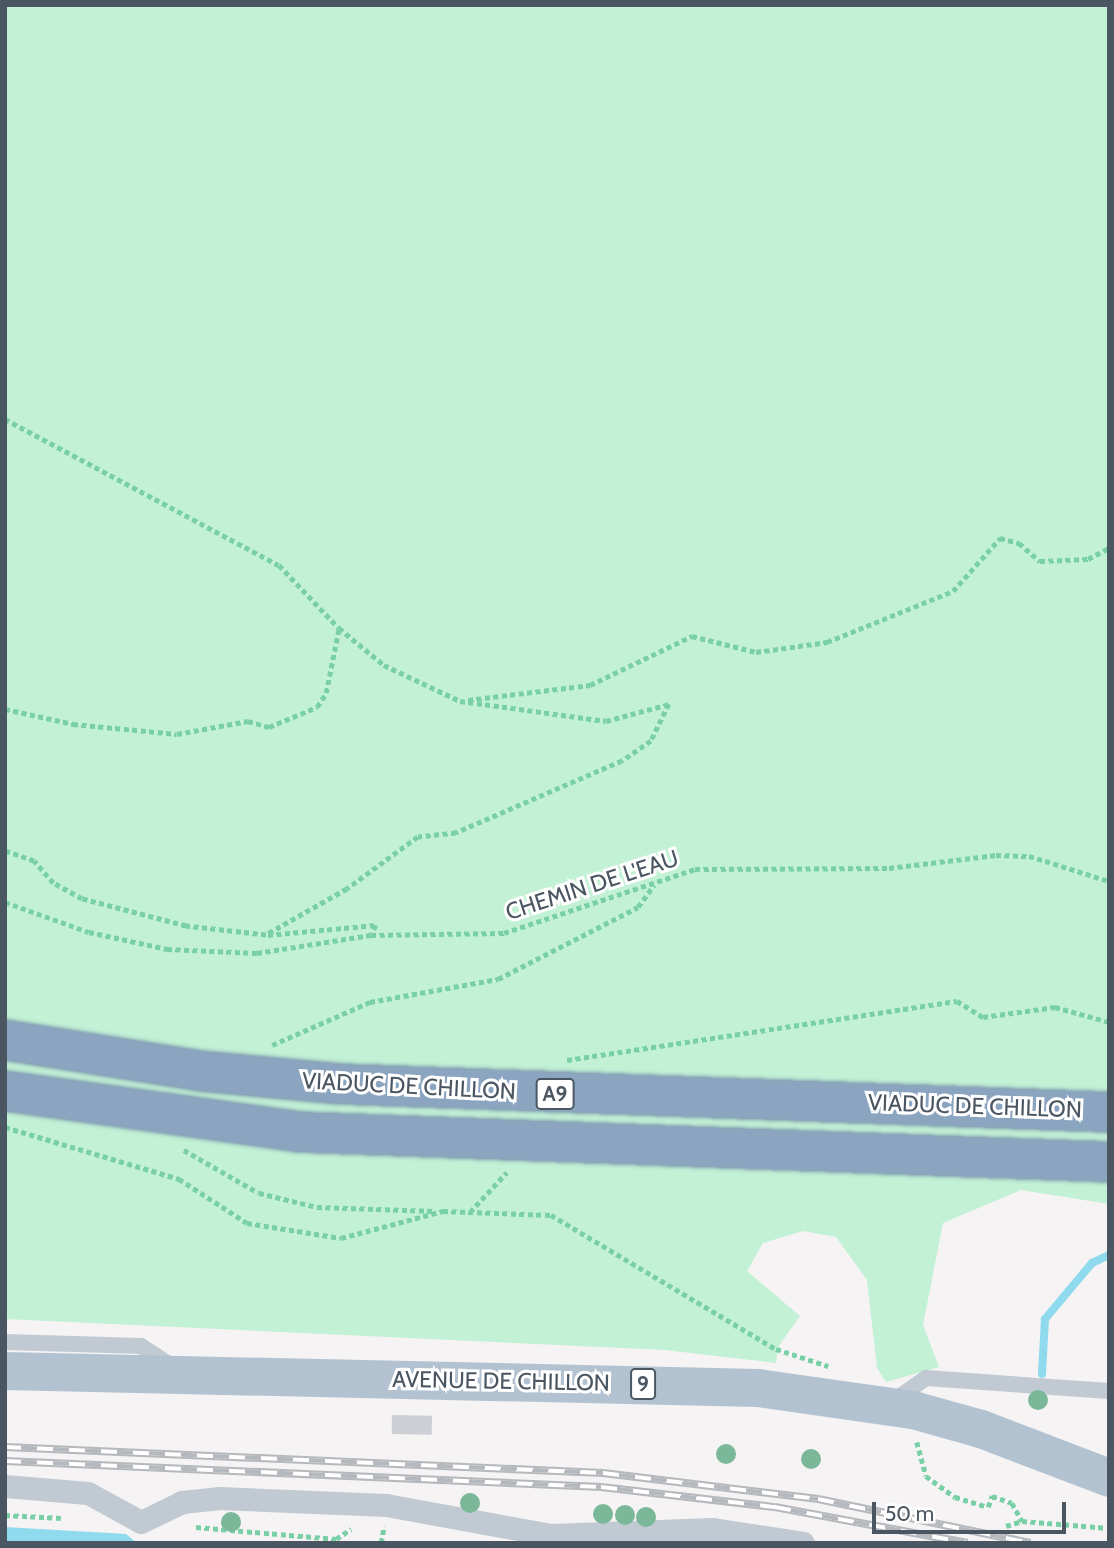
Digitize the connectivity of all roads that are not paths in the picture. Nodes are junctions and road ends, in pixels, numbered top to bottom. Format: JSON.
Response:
{"nodes":[{"id":1,"x":5,"y":1040,"type":"edge"},
{"id":2,"x":5,"y":1091,"type":"edge"},
{"id":3,"x":1109,"y":1112,"type":"edge"},
{"id":4,"x":1109,"y":1162,"type":"edge"},
{"id":5,"x":5,"y":1342,"type":"edge"},
{"id":6,"x":5,"y":1371,"type":"edge"},
{"id":7,"x":183,"y":1374,"type":"junction"},
{"id":8,"x":1109,"y":1391,"type":"edge"},
{"id":9,"x":874,"y":1402,"type":"junction"},
{"id":10,"x":1109,"y":1478,"type":"edge"},
{"id":11,"x":5,"y":1486,"type":"edge"},
{"id":12,"x":803,"y":1543,"type":"edge"}],
"edges":[{"from":1,"to":3,"type":"highway","name":"VIADUC DE CHILLON","number":"A9","bridge":true},
{"from":2,"to":4,"type":"highway","number":"A9","bridge":true},
{"from":5,"to":7,"type":"lane"},
{"from":6,"to":7,"type":"main road","name":"AVENUE DE CHILLON","number":"9"},
{"from":7,"to":9,"type":"main road","name":"AVENUE DE CHILLON","number":"9"},
{"from":8,"to":9,"type":"lane"},
{"from":9,"to":10,"type":"main road","name":"AVENUE DE CHILLON","number":"9"},
{"from":11,"to":12,"type":"street"}]}
